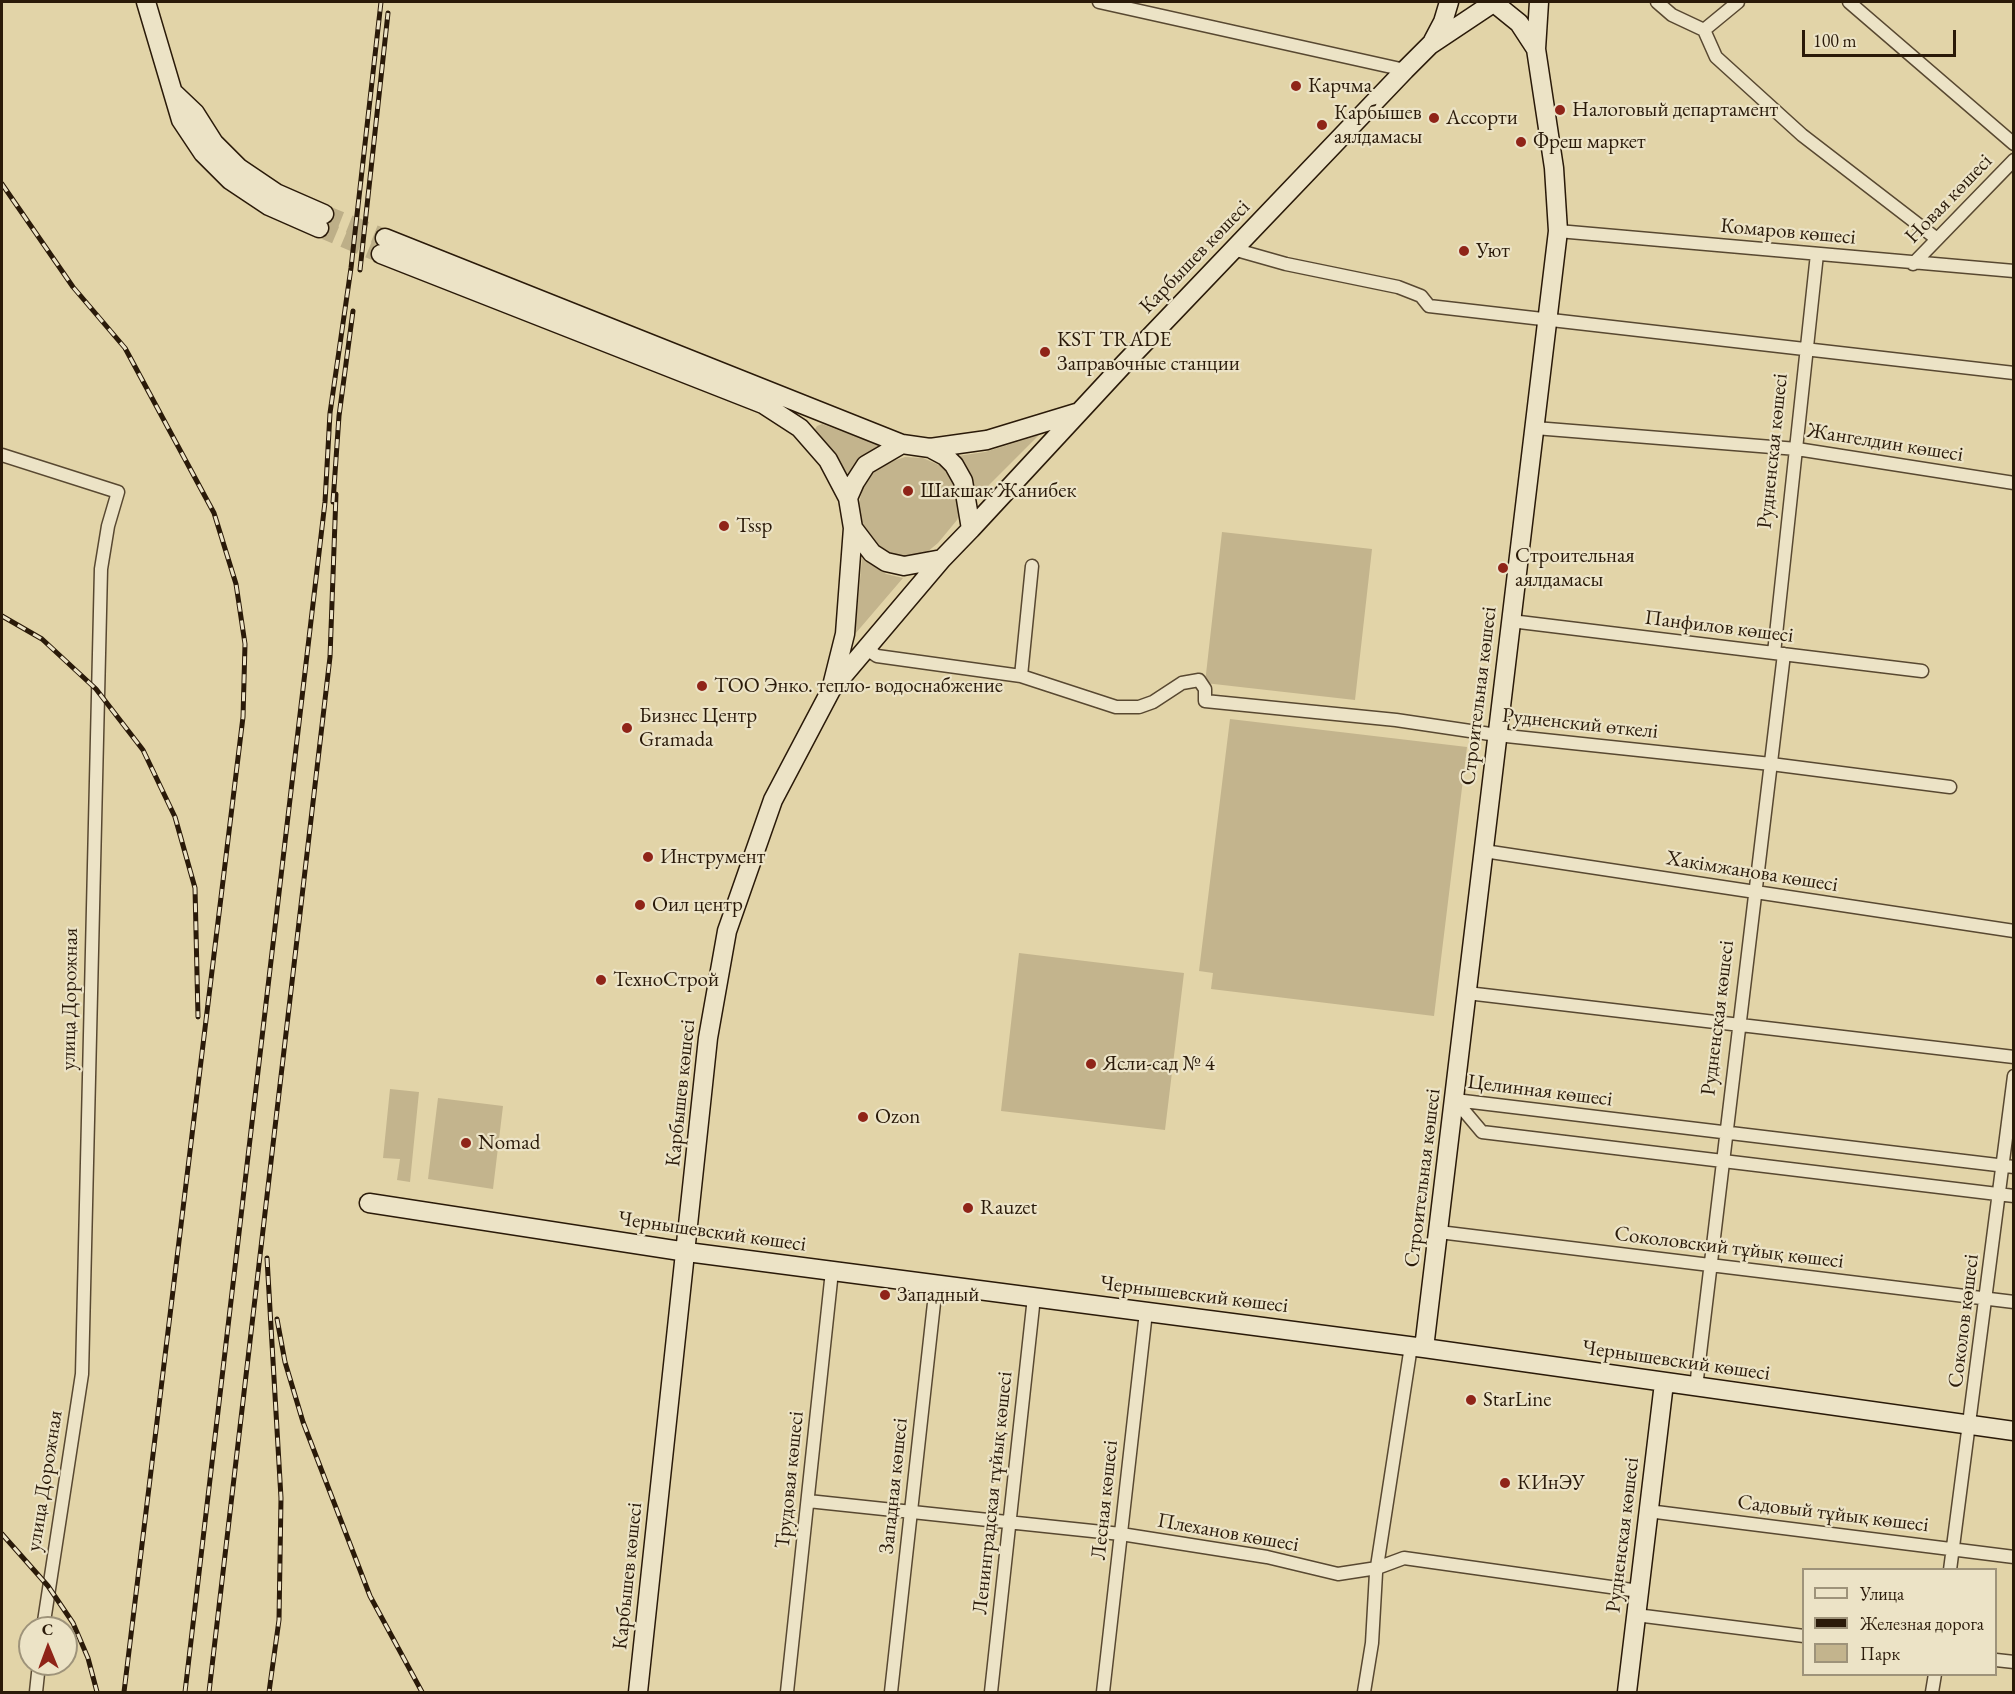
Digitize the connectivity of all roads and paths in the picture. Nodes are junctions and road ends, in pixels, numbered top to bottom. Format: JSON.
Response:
{"nodes":[{"id":1,"x":146,"y":2,"type":"edge"},
{"id":2,"x":1099,"y":2,"type":"edge"},
{"id":3,"x":1449,"y":2,"type":"edge"},
{"id":4,"x":1539,"y":2,"type":"edge"},
{"id":5,"x":1658,"y":2,"type":"edge"},
{"id":6,"x":1738,"y":2,"type":"edge"},
{"id":7,"x":1849,"y":2,"type":"edge"},
{"id":8,"x":1495,"y":4,"type":"edge"},
{"id":9,"x":1704,"y":30,"type":"junction"},
{"id":10,"x":1430,"y":45,"type":"junction"},
{"id":11,"x":1536,"y":49,"type":"junction"},
{"id":12,"x":1405,"y":70,"type":"junction"},
{"id":13,"x":2013,"y":144,"type":"edge"},
{"id":14,"x":2013,"y":160,"type":"edge"},
{"id":15,"x":322,"y":221,"type":"tunnel mouth"},
{"id":16,"x":1558,"y":231,"type":"junction"},
{"id":17,"x":1937,"y":239,"type":"junction"},
{"id":18,"x":1233,"y":249,"type":"junction"},
{"id":19,"x":1817,"y":254,"type":"junction"},
{"id":20,"x":1913,"y":264,"type":"junction"},
{"id":21,"x":2013,"y":271,"type":"edge"},
{"id":22,"x":1548,"y":320,"type":"junction"},
{"id":23,"x":1807,"y":350,"type":"junction"},
{"id":24,"x":2013,"y":373,"type":"edge"},
{"id":25,"x":1081,"y":412,"type":"junction"},
{"id":26,"x":1534,"y":428,"type":"junction"},
{"id":27,"x":902,"y":444,"type":"junction"},
{"id":28,"x":930,"y":448,"type":"junction"},
{"id":29,"x":1797,"y":449,"type":"junction"},
{"id":30,"x":2,"y":455,"type":"edge"},
{"id":31,"x":2013,"y":483,"type":"edge"},
{"id":32,"x":848,"y":498,"type":"junction"},
{"id":33,"x":853,"y":528,"type":"junction"},
{"id":34,"x":971,"y":529,"type":"junction"},
{"id":35,"x":942,"y":559,"type":"junction"},
{"id":36,"x":1032,"y":566,"type":"dead end"},
{"id":37,"x":1511,"y":621,"type":"junction"},
{"id":38,"x":865,"y":648,"type":"junction"},
{"id":39,"x":1779,"y":654,"type":"junction"},
{"id":40,"x":1922,"y":671,"type":"dead end"},
{"id":41,"x":1021,"y":676,"type":"junction"},
{"id":42,"x":831,"y":690,"type":"junction"},
{"id":43,"x":1497,"y":735,"type":"junction"},
{"id":44,"x":1771,"y":764,"type":"junction"},
{"id":45,"x":1950,"y":787,"type":"dead end"},
{"id":46,"x":1484,"y":851,"type":"junction"},
{"id":47,"x":1755,"y":892,"type":"junction"},
{"id":48,"x":2013,"y":931,"type":"edge"},
{"id":49,"x":1467,"y":993,"type":"junction"},
{"id":50,"x":1740,"y":1024,"type":"junction"},
{"id":51,"x":2013,"y":1057,"type":"edge"},
{"id":52,"x":2013,"y":1076,"type":"edge"},
{"id":53,"x":1455,"y":1100,"type":"junction"},
{"id":54,"x":1727,"y":1132,"type":"junction"},
{"id":55,"x":1723,"y":1161,"type":"junction"},
{"id":56,"x":2008,"y":1166,"type":"edge"},
{"id":57,"x":1999,"y":1194,"type":"junction"},
{"id":58,"x":2013,"y":1196,"type":"edge"},
{"id":59,"x":369,"y":1203,"type":"dead end"},
{"id":60,"x":1439,"y":1232,"type":"junction"},
{"id":61,"x":687,"y":1252,"type":"junction"},
{"id":62,"x":1711,"y":1266,"type":"junction"},
{"id":63,"x":832,"y":1271,"type":"junction"},
{"id":64,"x":936,"y":1285,"type":"junction"},
{"id":65,"x":1034,"y":1297,"type":"junction"},
{"id":66,"x":1986,"y":1298,"type":"junction"},
{"id":67,"x":2013,"y":1302,"type":"edge"},
{"id":68,"x":1146,"y":1312,"type":"junction"},
{"id":69,"x":1418,"y":1347,"type":"junction"},
{"id":70,"x":1664,"y":1383,"type":"junction"},
{"id":71,"x":1696,"y":1387,"type":"junction"},
{"id":72,"x":1971,"y":1426,"type":"junction"},
{"id":73,"x":2013,"y":1431,"type":"edge"},
{"id":74,"x":808,"y":1501,"type":"junction"},
{"id":75,"x":1648,"y":1510,"type":"junction"},
{"id":76,"x":911,"y":1512,"type":"junction"},
{"id":77,"x":1010,"y":1523,"type":"junction"},
{"id":78,"x":1121,"y":1534,"type":"junction"},
{"id":79,"x":1953,"y":1549,"type":"junction"},
{"id":80,"x":2013,"y":1557,"type":"edge"},
{"id":81,"x":1377,"y":1568,"type":"junction"},
{"id":82,"x":1950,"y":1568,"type":"edge"},
{"id":83,"x":1639,"y":1591,"type":"junction"},
{"id":84,"x":45,"y":1616,"type":"edge"},
{"id":85,"x":1636,"y":1616,"type":"junction"},
{"id":86,"x":1802,"y":1636,"type":"edge"},
{"id":87,"x":1997,"y":1660,"type":"edge"},
{"id":88,"x":2013,"y":1662,"type":"edge"},
{"id":89,"x":38,"y":1676,"type":"edge"},
{"id":90,"x":1935,"y":1676,"type":"edge"},
{"id":91,"x":36,"y":1692,"type":"edge"},
{"id":92,"x":638,"y":1692,"type":"edge"},
{"id":93,"x":787,"y":1692,"type":"edge"},
{"id":94,"x":891,"y":1692,"type":"edge"},
{"id":95,"x":992,"y":1692,"type":"edge"},
{"id":96,"x":1103,"y":1692,"type":"edge"},
{"id":97,"x":1364,"y":1692,"type":"edge"},
{"id":98,"x":1627,"y":1692,"type":"edge"},
{"id":99,"x":1932,"y":1692,"type":"edge"}],
"edges":[{"from":1,"to":15,"type":"main road"},
{"from":2,"to":12,"type":"street"},
{"from":3,"to":10,"type":"main road"},
{"from":4,"to":11,"type":"main road"},
{"from":5,"to":9,"type":"street"},
{"from":6,"to":9,"type":"street"},
{"from":7,"to":13,"type":"street"},
{"from":8,"to":10,"type":"main road"},
{"from":8,"to":11,"type":"main road"},
{"from":9,"to":17,"type":"street"},
{"from":10,"to":12,"type":"main road","name":"Карбышев көшесі"},
{"from":11,"to":16,"type":"main road","name":"Строительная көшесі"},
{"from":12,"to":18,"type":"main road","name":"Карбышев көшесі"},
{"from":14,"to":17,"type":"street","name":"Новая көшесі"},
{"from":16,"to":19,"type":"street","name":"Комаров көшесі"},
{"from":16,"to":22,"type":"main road","name":"Строительная көшесі"},
{"from":17,"to":20,"type":"street","name":"Новая көшесі"},
{"from":18,"to":22,"type":"street"},
{"from":18,"to":25,"type":"main road","name":"Карбышев көшесі"},
{"from":19,"to":20,"type":"street","name":"Комаров көшесі"},
{"from":19,"to":23,"type":"street","name":"Рудненская көшесі"},
{"from":20,"to":21,"type":"street","name":"Комаров көшесі"},
{"from":22,"to":23,"type":"street"},
{"from":22,"to":26,"type":"main road","name":"Строительная көшесі"},
{"from":23,"to":24,"type":"street"},
{"from":23,"to":29,"type":"street","name":"Рудненская көшесі"},
{"from":25,"to":28,"type":"main road"},
{"from":25,"to":34,"type":"main road","name":"Карбышев көшесі"},
{"from":26,"to":29,"type":"street","name":"Жангелдин көшесі"},
{"from":26,"to":37,"type":"main road","name":"Строительная көшесі"},
{"from":27,"to":28,"type":"main road"},
{"from":27,"to":32,"type":"main road"},
{"from":27,"to":32,"type":"main road"},
{"from":28,"to":34,"type":"main road"},
{"from":29,"to":31,"type":"street","name":"Жангелдин көшесі"},
{"from":29,"to":39,"type":"street","name":"Рудненская көшесі"},
{"from":30,"to":84,"type":"street","name":"улица Дорожная"},
{"from":32,"to":33,"type":"main road"},
{"from":33,"to":35,"type":"main road"},
{"from":33,"to":42,"type":"main road"},
{"from":34,"to":35,"type":"main road"},
{"from":35,"to":38,"type":"main road","name":"Карбышев көшесі"},
{"from":36,"to":41,"type":"street"},
{"from":37,"to":39,"type":"street","name":"Панфилов көшесі"},
{"from":37,"to":43,"type":"main road","name":"Строительная көшесі"},
{"from":38,"to":41,"type":"street"},
{"from":38,"to":42,"type":"main road","name":"Карбышев көшесі"},
{"from":39,"to":40,"type":"street","name":"Панфилов көшесі"},
{"from":39,"to":44,"type":"street","name":"Рудненская көшесі"},
{"from":41,"to":43,"type":"street","name":"Рудненский өткелі"},
{"from":42,"to":61,"type":"main road","name":"Карбышев көшесі"},
{"from":43,"to":44,"type":"street","name":"Рудненский өткелі"},
{"from":43,"to":46,"type":"main road","name":"Строительная көшесі"},
{"from":44,"to":45,"type":"street","name":"Рудненский өткелі"},
{"from":44,"to":47,"type":"street","name":"Рудненская көшесі"},
{"from":46,"to":47,"type":"street","name":"Хакімжанова көшесі"},
{"from":46,"to":49,"type":"main road","name":"Строительная көшесі"},
{"from":47,"to":48,"type":"street","name":"Хакімжанова көшесі"},
{"from":47,"to":50,"type":"street","name":"Рудненская көшесі"},
{"from":49,"to":50,"type":"street"},
{"from":49,"to":53,"type":"main road","name":"Строительная көшесі"},
{"from":50,"to":51,"type":"street"},
{"from":50,"to":54,"type":"street","name":"Рудненская көшесі"},
{"from":52,"to":56,"type":"street","name":"Соколов көшесі"},
{"from":53,"to":54,"type":"street","name":"Целинная көшесі"},
{"from":53,"to":55,"type":"street","name":"Целинная көшесі"},
{"from":53,"to":60,"type":"main road","name":"Строительная көшесі"},
{"from":54,"to":55,"type":"street","name":"Рудненская көшесі"},
{"from":54,"to":56,"type":"street","name":"Целинная көшесі"},
{"from":55,"to":57,"type":"street","name":"Целинная көшесі"},
{"from":55,"to":62,"type":"street","name":"Рудненская көшесі"},
{"from":56,"to":57,"type":"street","name":"Соколов көшесі"},
{"from":57,"to":58,"type":"street","name":"Целинная көшесі"},
{"from":57,"to":66,"type":"street","name":"Соколов көшесі"},
{"from":59,"to":61,"type":"main road","name":"Чернышевский көшесі"},
{"from":60,"to":62,"type":"street","name":"Соколовский тұйық көшесі"},
{"from":60,"to":69,"type":"main road","name":"Строительная көшесі"},
{"from":61,"to":63,"type":"main road","name":"Чернышевский көшесі"},
{"from":61,"to":92,"type":"main road","name":"Карбышев көшесі"},
{"from":62,"to":66,"type":"street","name":"Соколовский тұйық көшесі"},
{"from":62,"to":71,"type":"street","name":"Рудненская көшесі"},
{"from":63,"to":64,"type":"main road","name":"Чернышевский көшесі"},
{"from":63,"to":74,"type":"street","name":"Трудовая көшесі"},
{"from":64,"to":65,"type":"main road","name":"Чернышевский көшесі"},
{"from":64,"to":76,"type":"street","name":"Западная көшесі"},
{"from":65,"to":68,"type":"main road","name":"Чернышевский көшесі"},
{"from":65,"to":77,"type":"street","name":"Ленинградская тұйық көшесі"},
{"from":66,"to":67,"type":"street","name":"Соколовский тұйық көшесі"},
{"from":66,"to":72,"type":"street","name":"Соколов көшесі"},
{"from":68,"to":69,"type":"main road","name":"Чернышевский көшесі"},
{"from":68,"to":78,"type":"street","name":"Лесная көшесі"},
{"from":69,"to":70,"type":"main road","name":"Чернышевский көшесі"},
{"from":69,"to":81,"type":"street","name":"Строительная көшесі"},
{"from":70,"to":71,"type":"main road","name":"Чернышевский көшесі"},
{"from":70,"to":75,"type":"main road","name":"Рудненская көшесі"},
{"from":71,"to":72,"type":"main road","name":"Чернышевский көшесі"},
{"from":72,"to":73,"type":"main road","name":"Чернышевский көшесі"},
{"from":72,"to":79,"type":"street","name":"Соколов көшесі"},
{"from":74,"to":76,"type":"street","name":"Плеханов көшесі"},
{"from":74,"to":93,"type":"street","name":"Трудовая көшесі"},
{"from":75,"to":79,"type":"street","name":"Садовый тұйық көшесі"},
{"from":75,"to":83,"type":"main road","name":"Рудненская көшесі"},
{"from":76,"to":77,"type":"street","name":"Плеханов көшесі"},
{"from":76,"to":94,"type":"street","name":"Западная көшесі"},
{"from":77,"to":78,"type":"street","name":"Плеханов көшесі"},
{"from":77,"to":95,"type":"street","name":"Ленинградская тұйық көшесі"},
{"from":78,"to":81,"type":"street","name":"Плеханов көшесі"},
{"from":78,"to":96,"type":"street","name":"Лесная көшесі"},
{"from":79,"to":80,"type":"street","name":"Садовый тұйық көшесі"},
{"from":79,"to":82,"type":"street","name":"Соколов көшесі"},
{"from":81,"to":83,"type":"street","name":"Плеханов көшесі"},
{"from":81,"to":97,"type":"street","name":"Строительная көшесі"},
{"from":83,"to":85,"type":"main road","name":"Рудненская көшесі"},
{"from":85,"to":86,"type":"street"},
{"from":85,"to":98,"type":"main road","name":"Рудненская көшесі"},
{"from":87,"to":88,"type":"street"},
{"from":89,"to":91,"type":"street"},
{"from":90,"to":99,"type":"street"}]}
